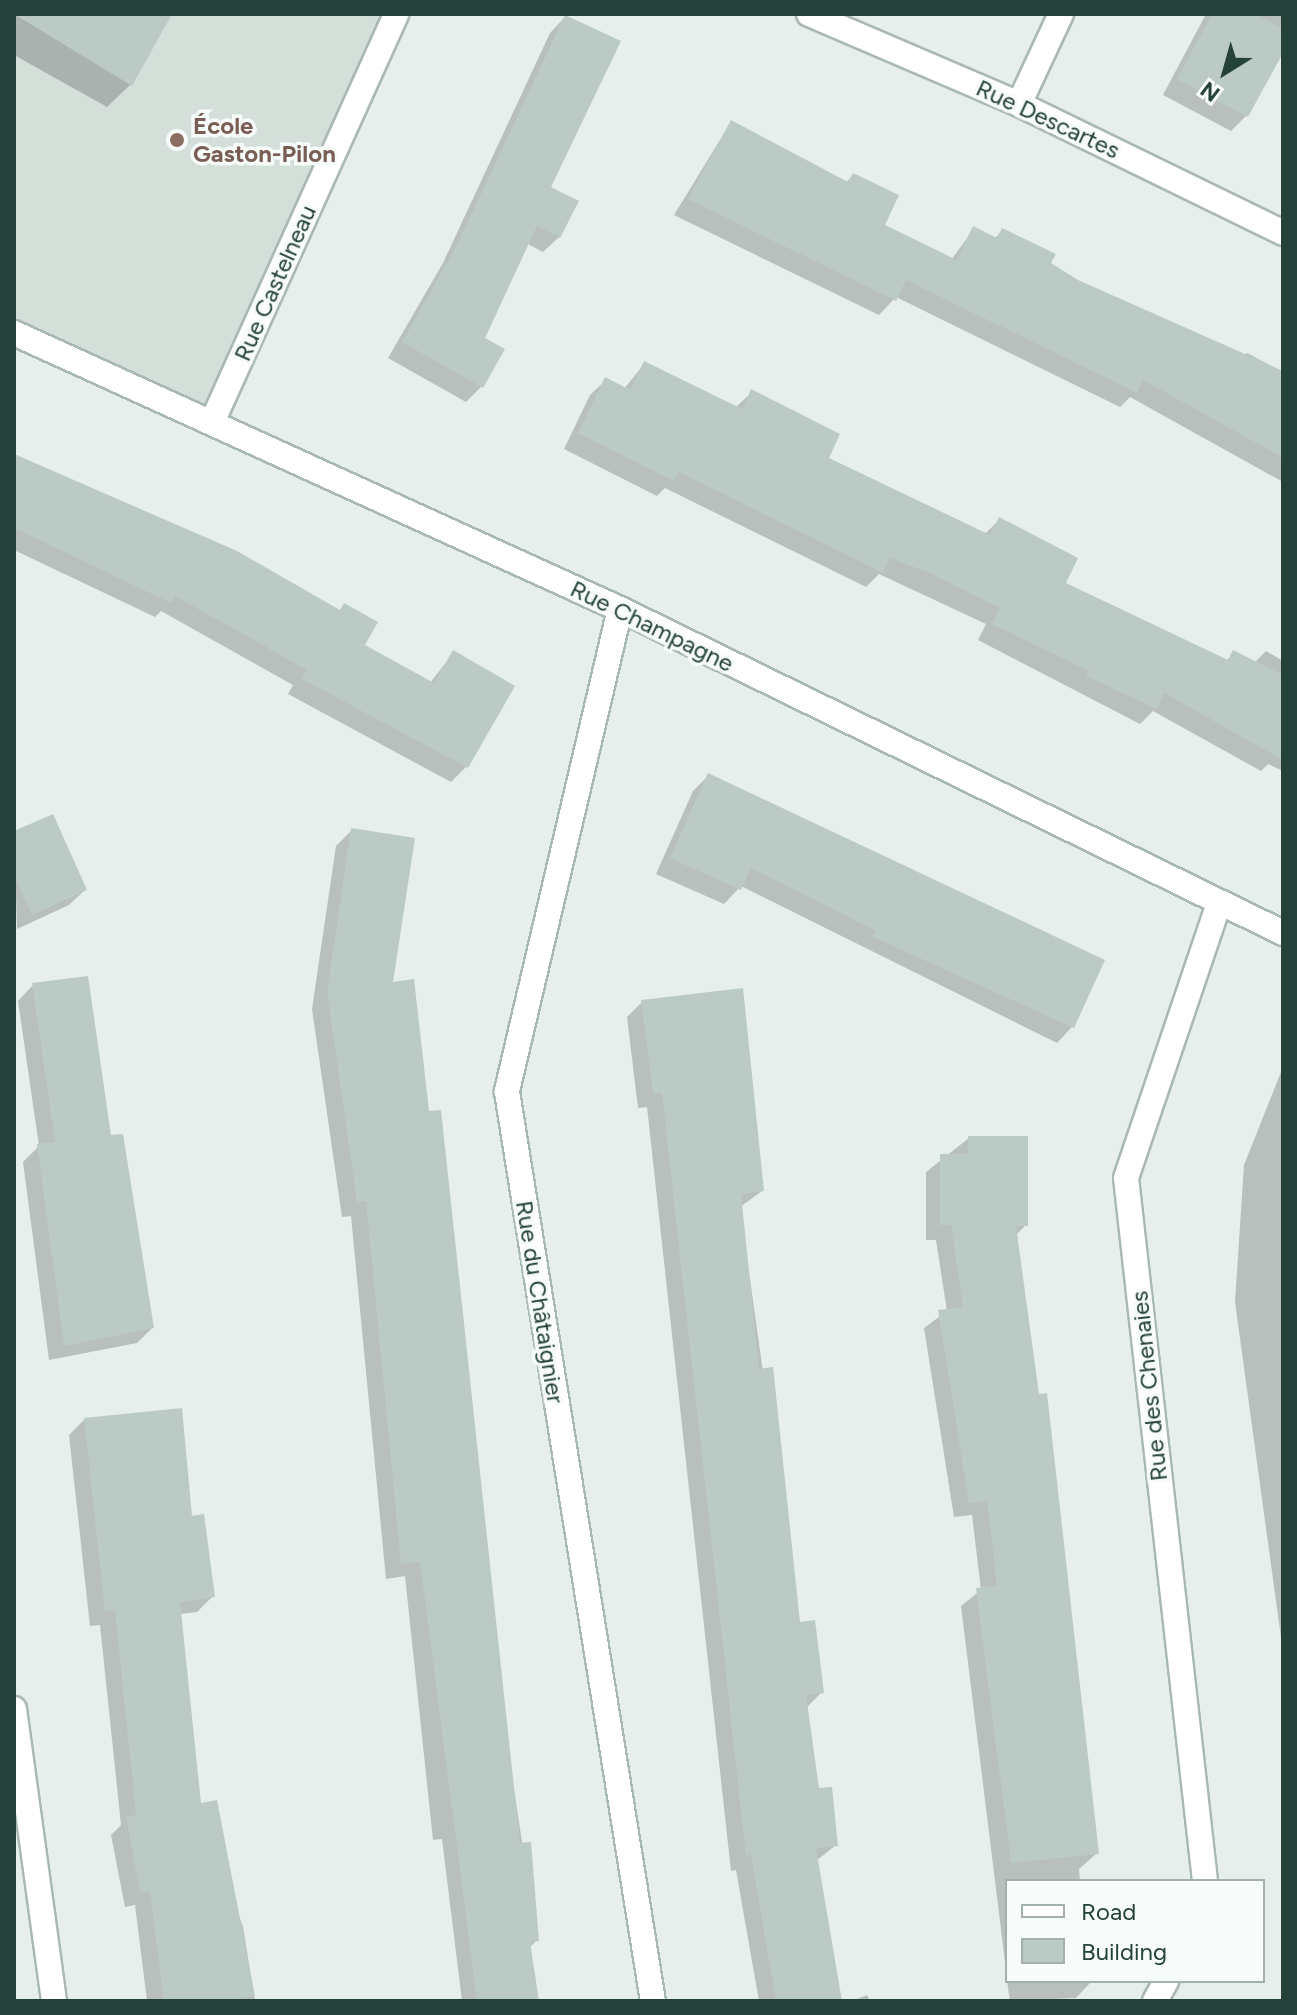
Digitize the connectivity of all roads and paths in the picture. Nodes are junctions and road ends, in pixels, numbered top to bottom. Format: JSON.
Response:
{"nodes":[{"id":1,"x":396,"y":14,"type":"edge"},
{"id":2,"x":809,"y":14,"type":"edge"},
{"id":3,"x":1061,"y":14,"type":"edge"},
{"id":4,"x":1019,"y":104,"type":"junction"},
{"id":5,"x":1283,"y":233,"type":"edge"},
{"id":6,"x":14,"y":333,"type":"edge"},
{"id":7,"x":213,"y":420,"type":"junction"},
{"id":8,"x":620,"y":609,"type":"junction"},
{"id":9,"x":1219,"y":904,"type":"junction"},
{"id":10,"x":1283,"y":933,"type":"edge"},
{"id":11,"x":14,"y":1709,"type":"edge"},
{"id":12,"x":1205,"y":1879,"type":"edge"},
{"id":13,"x":1165,"y":1983,"type":"edge"},
{"id":14,"x":54,"y":2001,"type":"edge"},
{"id":15,"x":653,"y":2001,"type":"edge"},
{"id":16,"x":1155,"y":2001,"type":"edge"}],
"edges":[{"from":1,"to":7,"type":"street","name":"Rue Castelneau"},
{"from":2,"to":4,"type":"street","name":"Rue Descartes"},
{"from":3,"to":4,"type":"street"},
{"from":4,"to":5,"type":"street","name":"Rue Descartes"},
{"from":6,"to":7,"type":"street","name":"Rue Champagne"},
{"from":7,"to":8,"type":"street","name":"Rue Champagne"},
{"from":8,"to":9,"type":"street","name":"Rue Champagne"},
{"from":8,"to":15,"type":"street","name":"Rue du Châtaignier"},
{"from":9,"to":10,"type":"street","name":"Rue Champagne"},
{"from":9,"to":12,"type":"street","name":"Rue des Chenaies"},
{"from":11,"to":14,"type":"street"},
{"from":13,"to":16,"type":"street"}]}
